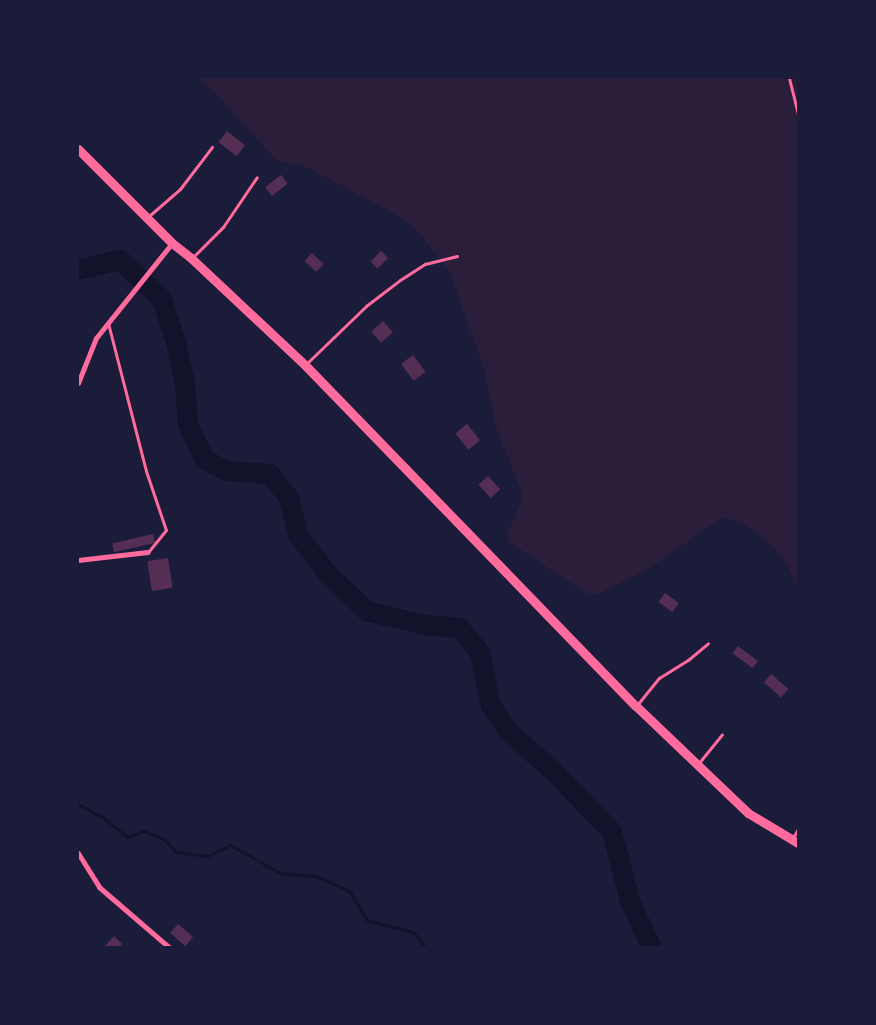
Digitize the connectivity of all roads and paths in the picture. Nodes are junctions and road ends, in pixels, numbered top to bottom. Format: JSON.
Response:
{"nodes":[{"id":1,"x":789,"y":78,"type":"edge"},
{"id":2,"x":798,"y":114,"type":"edge"},
{"id":3,"x":212,"y":147,"type":"dead end"},
{"id":4,"x":78,"y":149,"type":"edge"},
{"id":5,"x":257,"y":177,"type":"dead end"},
{"id":6,"x":146,"y":218,"type":"junction"},
{"id":7,"x":172,"y":243,"type":"junction"},
{"id":8,"x":457,"y":256,"type":"dead end"},
{"id":9,"x":191,"y":258,"type":"junction"},
{"id":10,"x":108,"y":323,"type":"junction"},
{"id":11,"x":305,"y":365,"type":"junction"},
{"id":12,"x":78,"y":383,"type":"edge"},
{"id":13,"x":148,"y":552,"type":"joint"},
{"id":14,"x":78,"y":560,"type":"edge"},
{"id":15,"x":708,"y":643,"type":"dead end"},
{"id":16,"x":636,"y":706,"type":"junction"},
{"id":17,"x":722,"y":734,"type":"dead end"},
{"id":18,"x":697,"y":764,"type":"junction"},
{"id":19,"x":798,"y":829,"type":"edge"},
{"id":20,"x":795,"y":841,"type":"edge"},
{"id":21,"x":78,"y":853,"type":"edge"},
{"id":22,"x":170,"y":948,"type":"edge"}],
"edges":[{"from":1,"to":2,"type":"lane"},
{"from":3,"to":6,"type":"lane"},
{"from":4,"to":6,"type":"street"},
{"from":5,"to":9,"type":"lane"},
{"from":6,"to":7,"type":"street"},
{"from":7,"to":9,"type":"street"},
{"from":7,"to":10,"type":"street"},
{"from":8,"to":11,"type":"lane"},
{"from":9,"to":11,"type":"street"},
{"from":10,"to":12,"type":"street"},
{"from":10,"to":13,"type":"lane"},
{"from":11,"to":16,"type":"street"},
{"from":13,"to":14,"type":"street"},
{"from":15,"to":16,"type":"lane"},
{"from":16,"to":18,"type":"street"},
{"from":17,"to":18,"type":"lane"},
{"from":18,"to":20,"type":"street"},
{"from":19,"to":20,"type":"lane"},
{"from":21,"to":22,"type":"street"}]}
